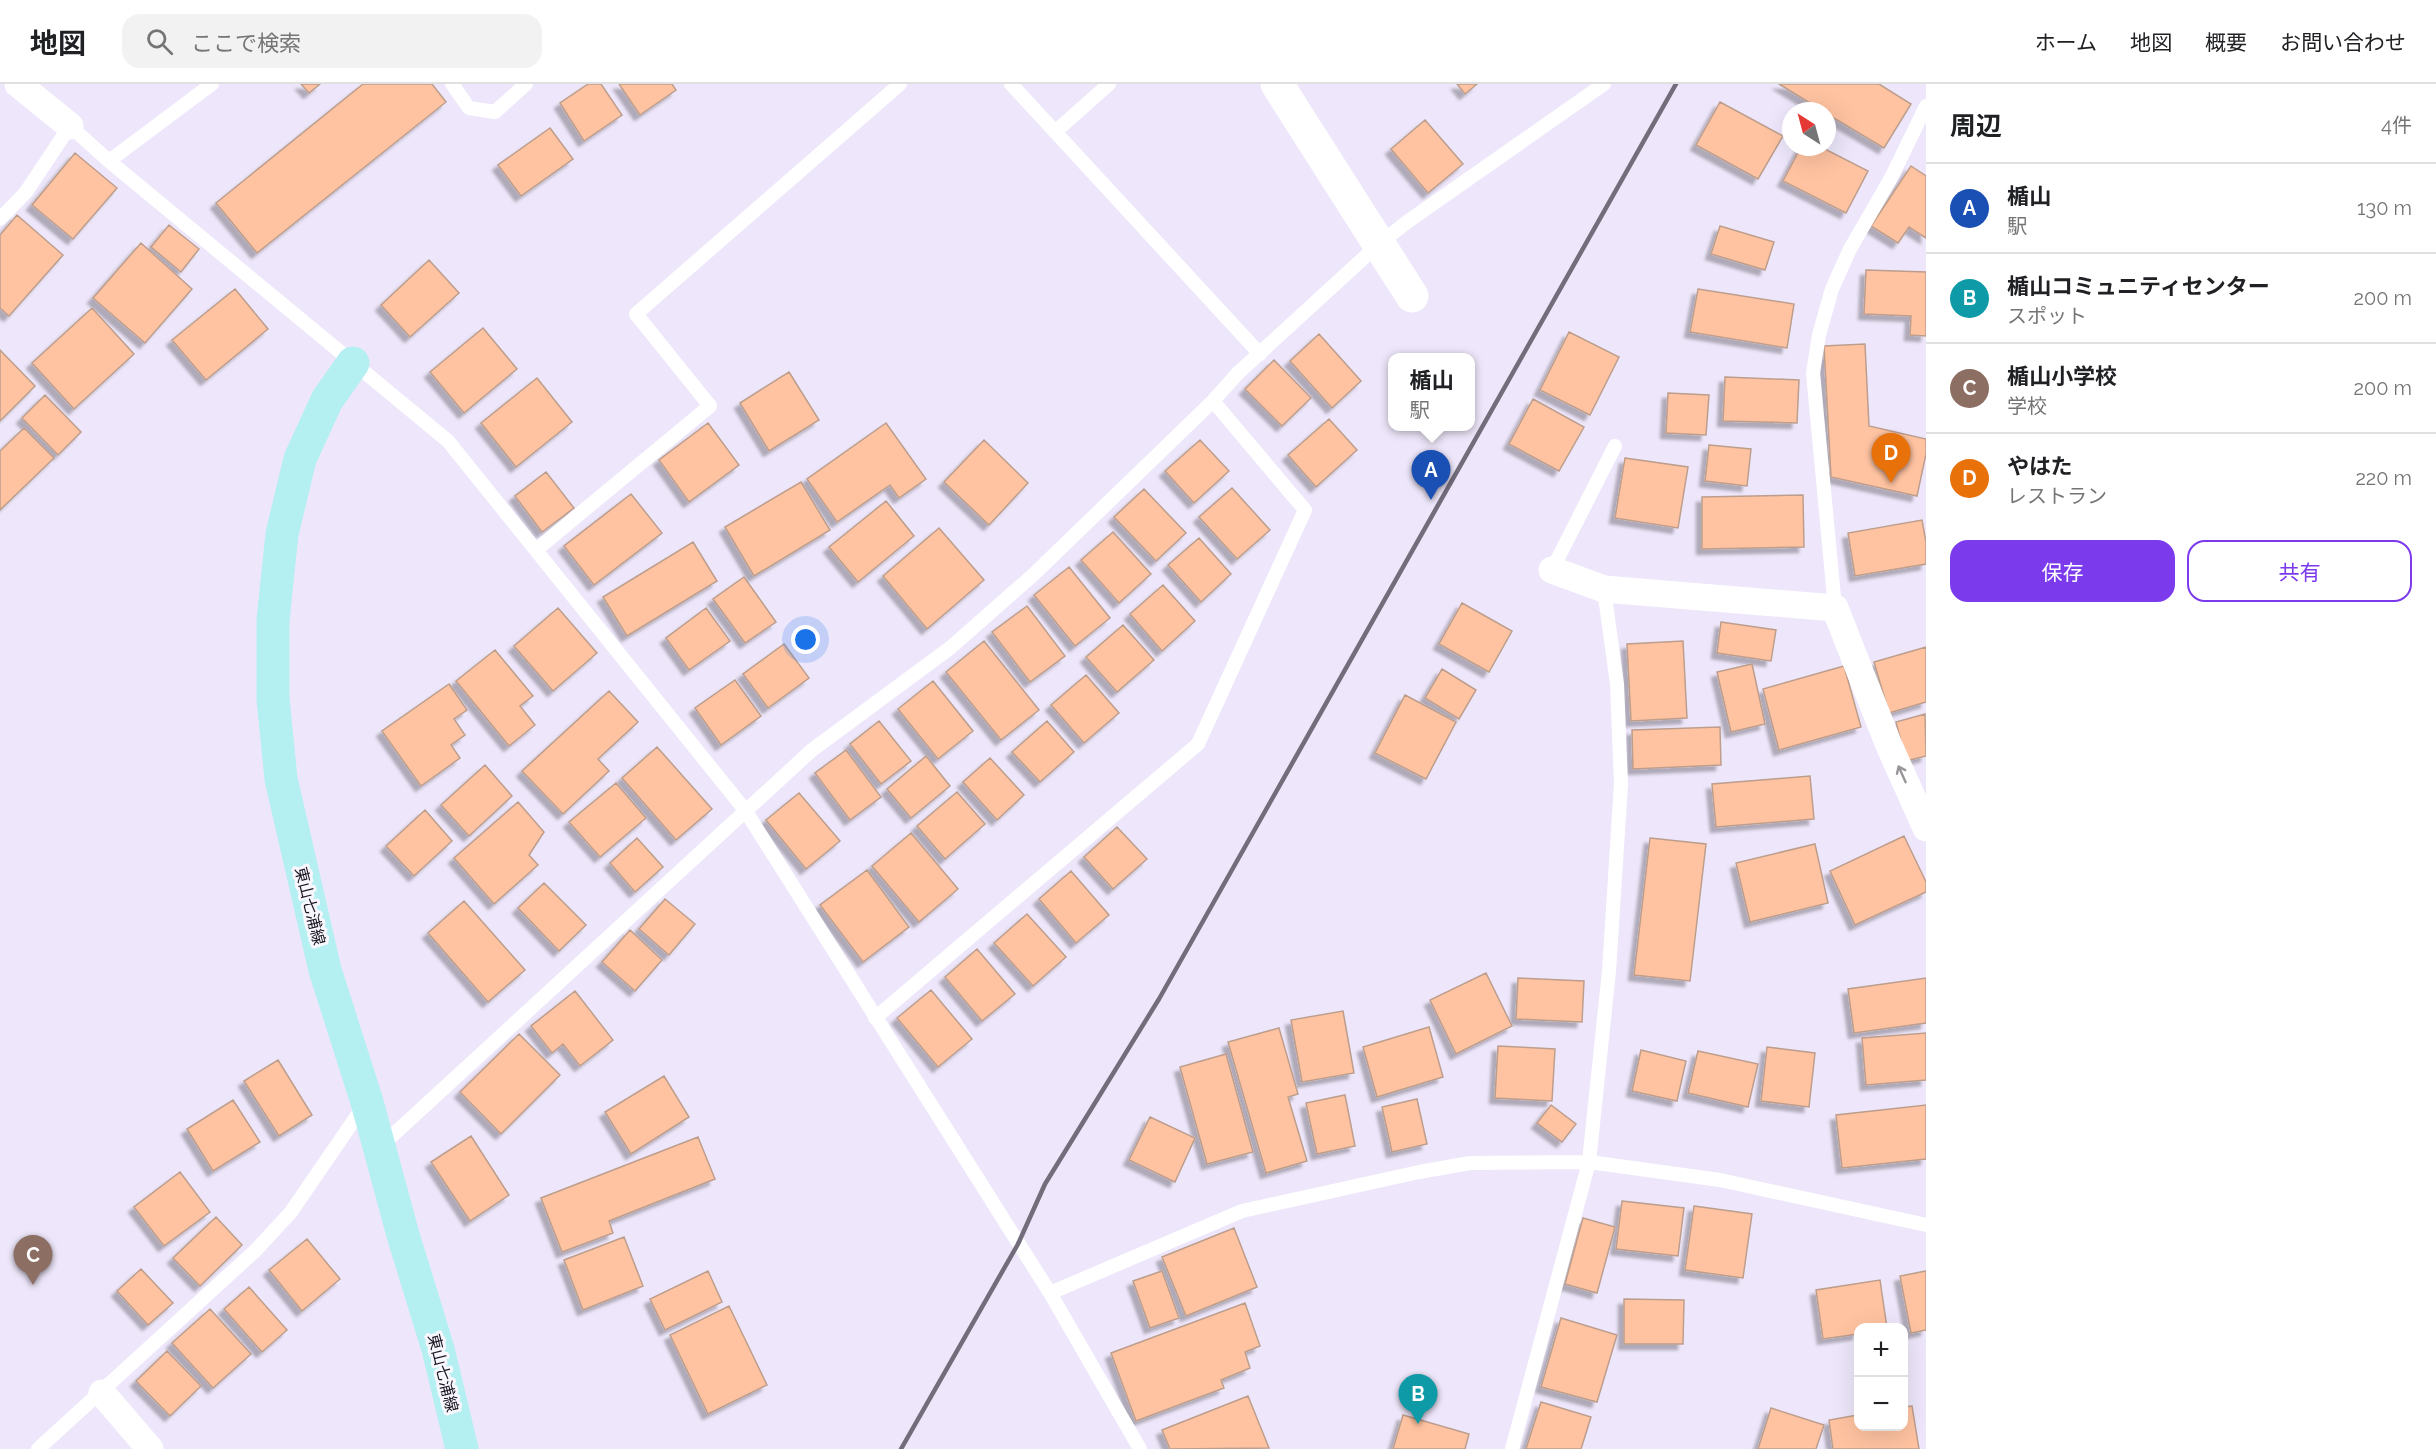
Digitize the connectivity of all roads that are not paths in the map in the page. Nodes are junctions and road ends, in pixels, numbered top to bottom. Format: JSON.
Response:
{"nodes":[{"id":1,"x":18,"y":84,"type":"edge"},
{"id":2,"x":212,"y":84,"type":"edge"},
{"id":3,"x":452,"y":84,"type":"edge"},
{"id":4,"x":526,"y":84,"type":"edge"},
{"id":5,"x":900,"y":84,"type":"edge"},
{"id":6,"x":1011,"y":84,"type":"edge"},
{"id":7,"x":1109,"y":84,"type":"edge"},
{"id":8,"x":1277,"y":84,"type":"edge"},
{"id":9,"x":1604,"y":84,"type":"edge"},
{"id":10,"x":1926,"y":106,"type":"edge"},
{"id":11,"x":70,"y":126,"type":"junction"},
{"id":12,"x":1055,"y":132,"type":"junction"},
{"id":13,"x":109,"y":161,"type":"junction"},
{"id":14,"x":0,"y":219,"type":"edge"},
{"id":15,"x":1379,"y":244,"type":"junction"},
{"id":16,"x":1412,"y":296,"type":"dead end"},
{"id":17,"x":1260,"y":354,"type":"junction"},
{"id":18,"x":353,"y":363,"type":"junction"},
{"id":19,"x":1213,"y":401,"type":"junction"},
{"id":20,"x":1615,"y":446,"type":"dead end"},
{"id":21,"x":536,"y":550,"type":"junction"},
{"id":22,"x":1552,"y":570,"type":"joint"},
{"id":23,"x":1604,"y":589,"type":"junction"},
{"id":24,"x":1835,"y":608,"type":"junction"},
{"id":25,"x":745,"y":810,"type":"junction"},
{"id":26,"x":1926,"y":828,"type":"edge"},
{"id":27,"x":875,"y":1018,"type":"junction"},
{"id":28,"x":367,"y":1102,"type":"junction"},
{"id":29,"x":380,"y":1148,"type":"junction"},
{"id":30,"x":1589,"y":1162,"type":"junction"},
{"id":31,"x":1926,"y":1225,"type":"edge"},
{"id":32,"x":1050,"y":1293,"type":"junction"},
{"id":33,"x":102,"y":1393,"type":"junction"},
{"id":34,"x":38,"y":1449,"type":"edge"},
{"id":35,"x":150,"y":1449,"type":"edge"},
{"id":36,"x":462,"y":1449,"type":"edge"},
{"id":37,"x":1140,"y":1449,"type":"edge"},
{"id":38,"x":1512,"y":1449,"type":"edge"}],
"edges":[{"from":1,"to":11,"type":"street"},
{"from":2,"to":13,"type":"lane"},
{"from":3,"to":4,"type":"lane"},
{"from":5,"to":21,"type":"lane"},
{"from":6,"to":12,"type":"lane"},
{"from":7,"to":12,"type":"lane"},
{"from":8,"to":15,"type":"street"},
{"from":9,"to":15,"type":"lane"},
{"from":10,"to":24,"type":"lane"},
{"from":11,"to":13,"type":"lane"},
{"from":11,"to":14,"type":"lane"},
{"from":12,"to":17,"type":"lane"},
{"from":13,"to":18,"type":"lane"},
{"from":15,"to":16,"type":"street"},
{"from":15,"to":17,"type":"lane"},
{"from":17,"to":19,"type":"lane"},
{"from":18,"to":21,"type":"lane"},
{"from":18,"to":28,"type":"main road","name":"東山七浦線"},
{"from":19,"to":25,"type":"lane"},
{"from":19,"to":27,"type":"lane"},
{"from":20,"to":22,"type":"lane"},
{"from":21,"to":25,"type":"lane"},
{"from":22,"to":23,"type":"street"},
{"from":23,"to":24,"type":"street"},
{"from":23,"to":30,"type":"lane"},
{"from":26,"to":24,"type":"street","one_way":true},
{"from":25,"to":27,"type":"lane"},
{"from":25,"to":29,"type":"lane"},
{"from":27,"to":32,"type":"lane"},
{"from":28,"to":29,"type":"main road","name":"東山七浦線"},
{"from":28,"to":33,"type":"lane"},
{"from":29,"to":36,"type":"main road","name":"東山七浦線"},
{"from":30,"to":31,"type":"lane"},
{"from":30,"to":32,"type":"lane"},
{"from":30,"to":38,"type":"lane"},
{"from":32,"to":37,"type":"lane"},
{"from":33,"to":34,"type":"lane"},
{"from":33,"to":35,"type":"street"}]}
